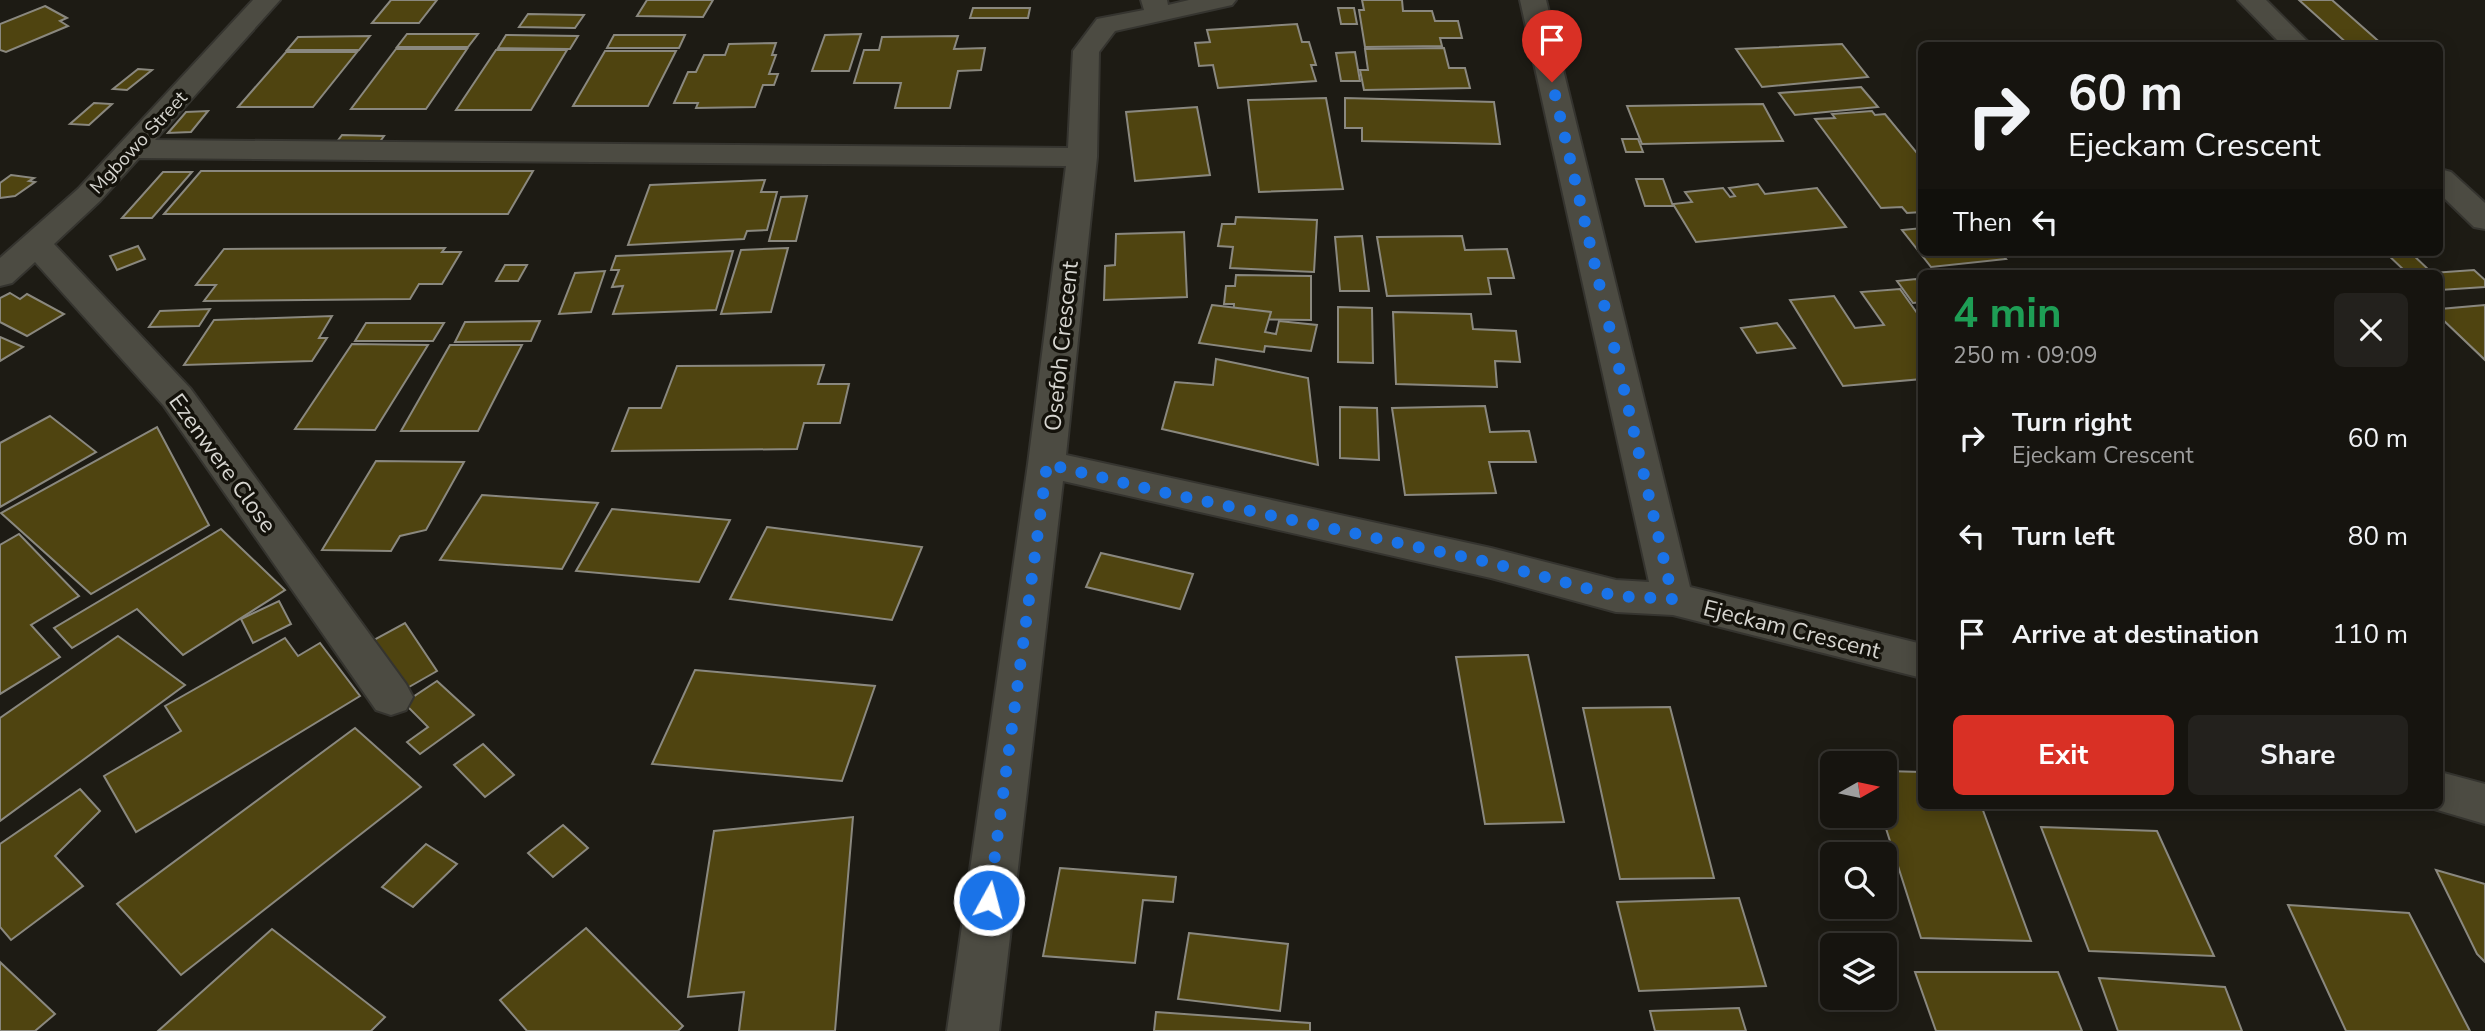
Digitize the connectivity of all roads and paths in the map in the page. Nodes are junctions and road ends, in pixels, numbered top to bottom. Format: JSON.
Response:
{"nodes":[{"id":1,"x":267,"y":0,"type":"edge"},
{"id":2,"x":1223,"y":0,"type":"edge"},
{"id":3,"x":1534,"y":0,"type":"edge"},
{"id":4,"x":2251,"y":0,"type":"edge"},
{"id":5,"x":1156,"y":7,"type":"edge"},
{"id":6,"x":2295,"y":42,"type":"edge"},
{"id":7,"x":131,"y":149,"type":"junction"},
{"id":8,"x":1082,"y":157,"type":"junction"},
{"id":9,"x":2443,"y":180,"type":"edge"},
{"id":10,"x":2485,"y":220,"type":"edge"},
{"id":11,"x":36,"y":244,"type":"junction"},
{"id":12,"x":0,"y":276,"type":"edge"},
{"id":13,"x":1047,"y":464,"type":"junction"},
{"id":14,"x":1673,"y":599,"type":"junction"},
{"id":15,"x":1918,"y":660,"type":"edge"},
{"id":16,"x":391,"y":697,"type":"dead end"},
{"id":17,"x":2443,"y":793,"type":"edge"},
{"id":18,"x":2485,"y":804,"type":"edge"},
{"id":19,"x":973,"y":1031,"type":"edge"}],
"edges":[{"from":1,"to":7,"type":"street","name":"Mgbowo Street"},
{"from":2,"to":5,"type":"street","name":"Osefoh Crescent"},
{"from":3,"to":14,"type":"street"},
{"from":4,"to":6,"type":"street"},
{"from":5,"to":8,"type":"street","name":"Osefoh Crescent"},
{"from":7,"to":8,"type":"street"},
{"from":7,"to":11,"type":"street","name":"Mgbowo Street"},
{"from":8,"to":13,"type":"street","name":"Osefoh Crescent"},
{"from":9,"to":10,"type":"street"},
{"from":11,"to":12,"type":"street","name":"Mgbowo Street"},
{"from":11,"to":16,"type":"street","name":"Ezenwere Close"},
{"from":13,"to":14,"type":"street","name":"Ejeckam Crescent"},
{"from":13,"to":19,"type":"street","name":"Osefoh Crescent"},
{"from":14,"to":15,"type":"street","name":"Ejeckam Crescent"},
{"from":17,"to":18,"type":"street"}]}
